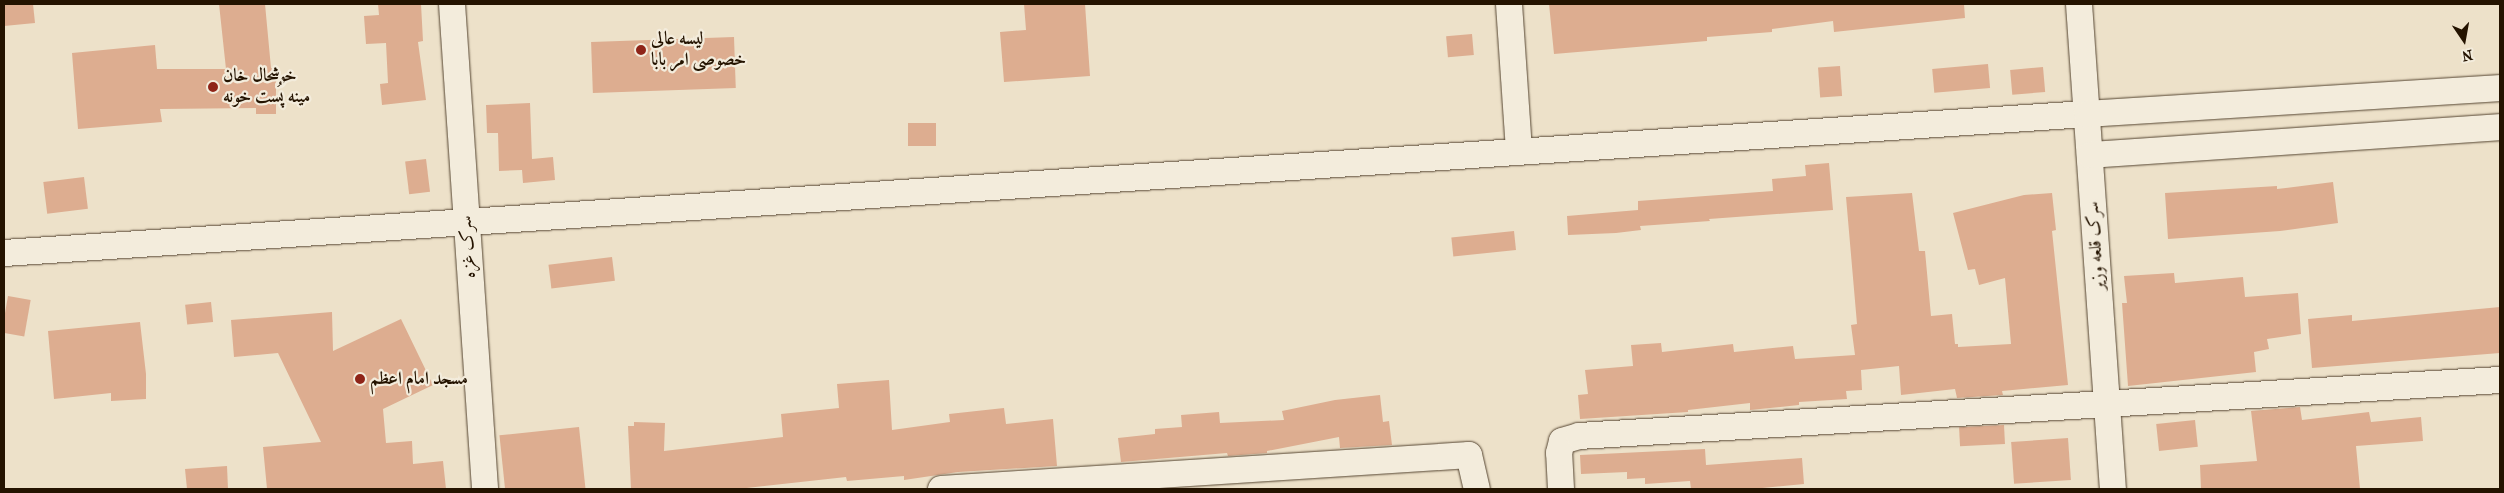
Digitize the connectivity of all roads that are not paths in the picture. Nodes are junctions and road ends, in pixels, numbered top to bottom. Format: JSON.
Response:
{"nodes":[{"id":1,"x":452,"y":4,"type":"edge"},
{"id":2,"x":1508,"y":4,"type":"edge"},
{"id":3,"x":2079,"y":4,"type":"edge"},
{"id":4,"x":2500,"y":88,"type":"edge"},
{"id":5,"x":2087,"y":114,"type":"junction"},
{"id":6,"x":2500,"y":127,"type":"edge"},
{"id":7,"x":1519,"y":151,"type":"junction"},
{"id":8,"x":2090,"y":155,"type":"junction"},
{"id":9,"x":466,"y":221,"type":"junction"},
{"id":10,"x":4,"y":253,"type":"edge"},
{"id":11,"x":2500,"y":380,"type":"edge"},
{"id":12,"x":2107,"y":402,"type":"junction"},
{"id":13,"x":485,"y":489,"type":"edge"},
{"id":14,"x":941,"y":489,"type":"edge"},
{"id":15,"x":1477,"y":489,"type":"edge"},
{"id":16,"x":1561,"y":489,"type":"edge"},
{"id":17,"x":2113,"y":489,"type":"edge"}],
"edges":[{"from":1,"to":9,"type":"street","name":"سرک غزه"},
{"from":2,"to":7,"type":"street"},
{"from":3,"to":5,"type":"street","name":"سرک قلعه وزیر"},
{"from":4,"to":5,"type":"street"},
{"from":5,"to":7,"type":"street"},
{"from":5,"to":8,"type":"street","name":"سرک قلعه وزیر"},
{"from":6,"to":8,"type":"street"},
{"from":7,"to":9,"type":"street"},
{"from":8,"to":12,"type":"street","name":"سرک قلعه وزیر"},
{"from":9,"to":10,"type":"street"},
{"from":9,"to":13,"type":"street","name":"سرک غزه"},
{"from":11,"to":12,"type":"street"},
{"from":12,"to":16,"type":"street"},
{"from":12,"to":17,"type":"street","name":"سرک قلعه وزیر"},
{"from":14,"to":15,"type":"street"}]}
